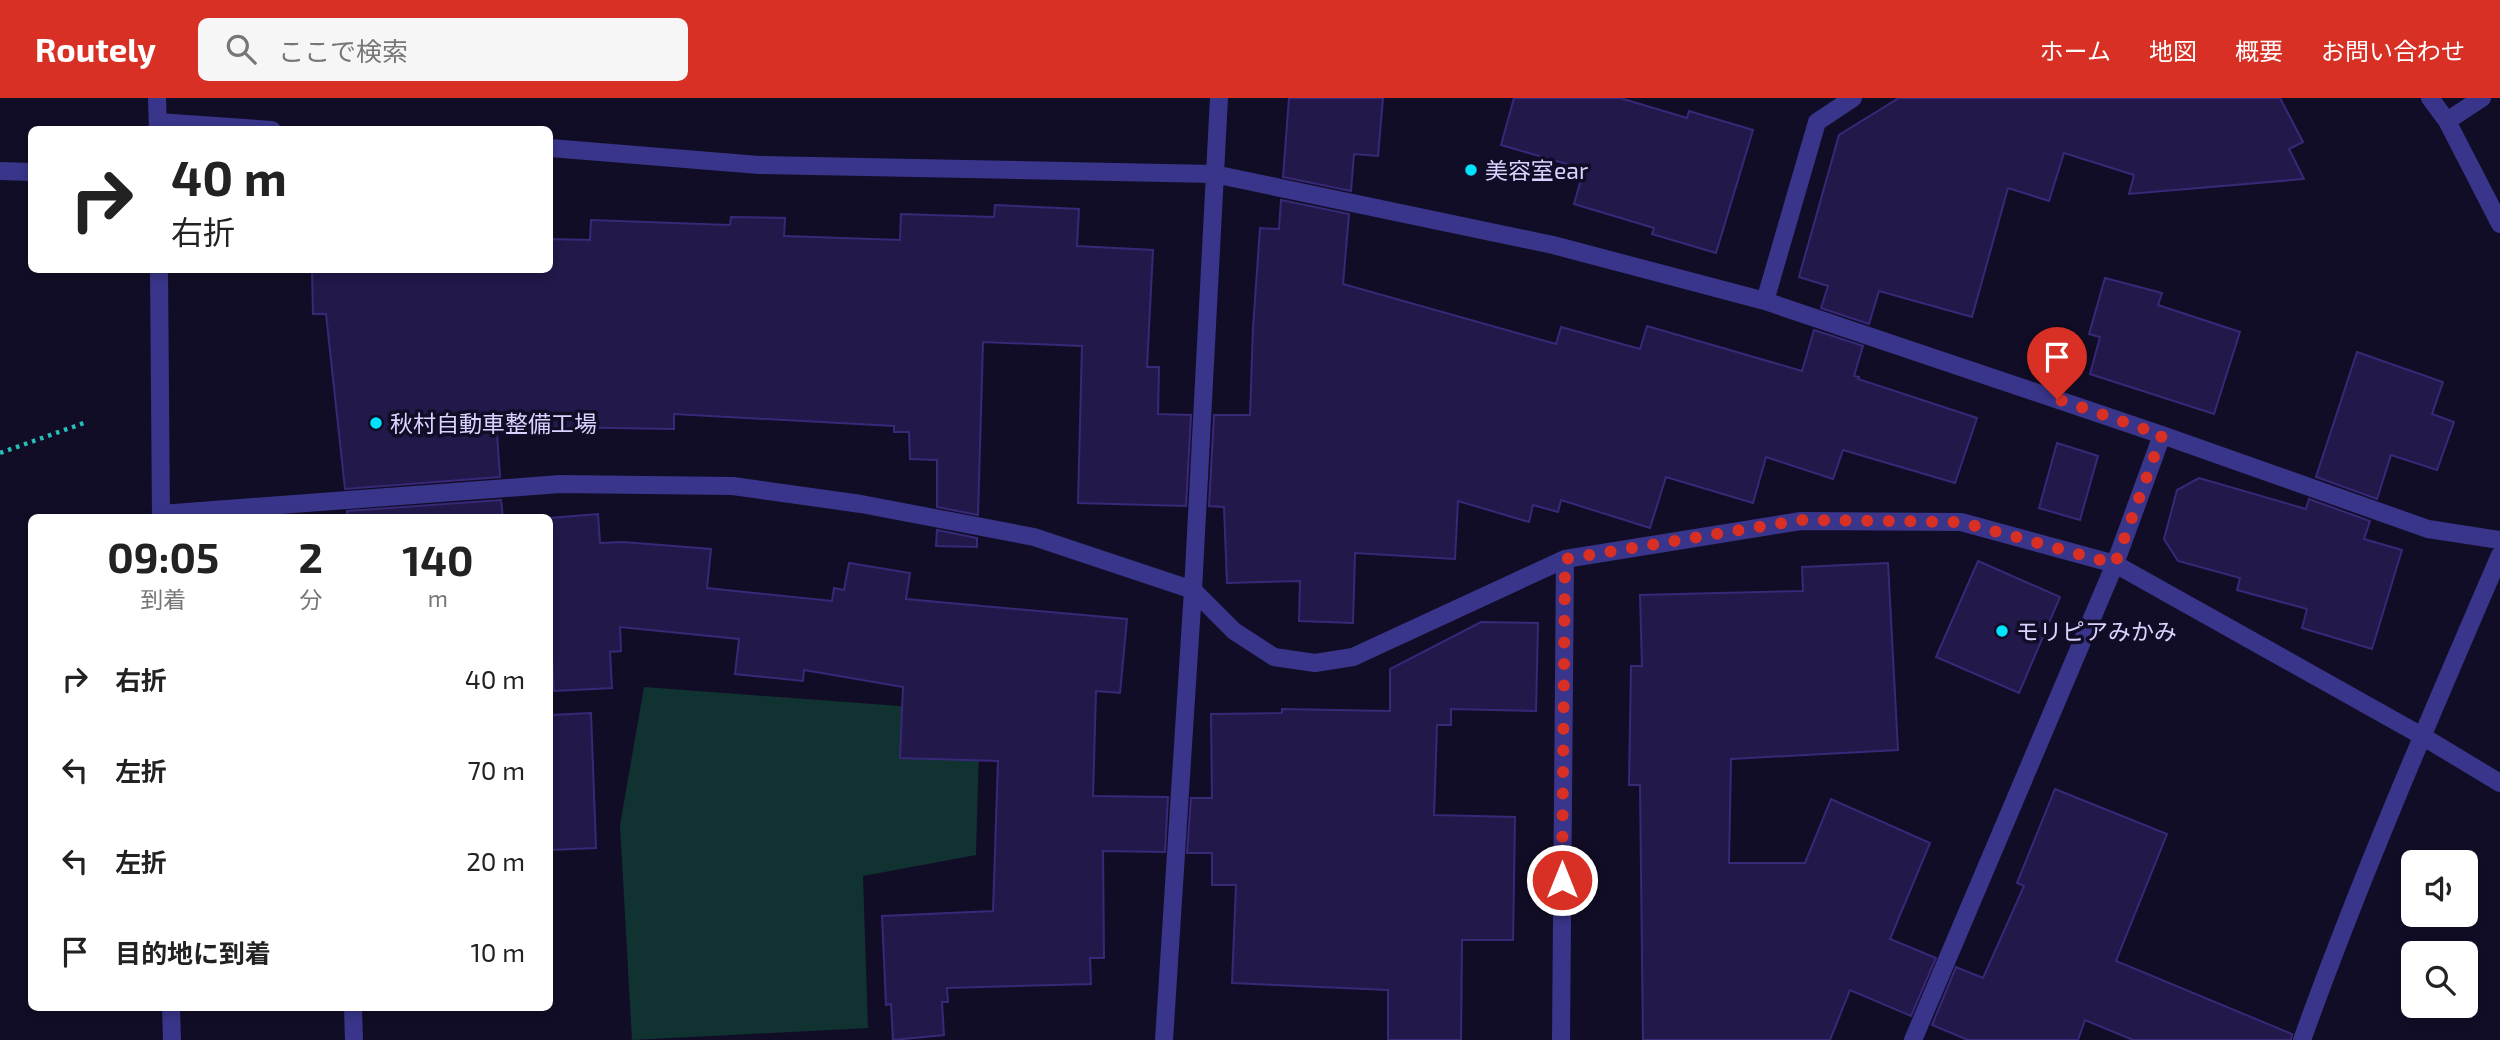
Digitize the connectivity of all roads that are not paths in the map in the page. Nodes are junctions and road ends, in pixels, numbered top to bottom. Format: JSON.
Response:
{"nodes":[{"id":1,"x":157,"y":98,"type":"edge"},
{"id":2,"x":1219,"y":98,"type":"edge"},
{"id":3,"x":1853,"y":98,"type":"edge"},
{"id":4,"x":2430,"y":98,"type":"edge"},
{"id":5,"x":2482,"y":98,"type":"edge"},
{"id":6,"x":2447,"y":121,"type":"junction"},
{"id":7,"x":158,"y":125,"type":"edge"},
{"id":8,"x":181,"y":126,"type":"edge"},
{"id":9,"x":553,"y":148,"type":"edge"},
{"id":10,"x":0,"y":171,"type":"edge"},
{"id":11,"x":28,"y":172,"type":"edge"},
{"id":12,"x":1214,"y":174,"type":"junction"},
{"id":13,"x":2500,"y":225,"type":"edge"},
{"id":14,"x":159,"y":273,"type":"edge"},
{"id":15,"x":1765,"y":301,"type":"junction"},
{"id":16,"x":2162,"y":435,"type":"junction"},
{"id":17,"x":294,"y":511,"type":"edge"},
{"id":18,"x":161,"y":514,"type":"edge"},
{"id":19,"x":214,"y":514,"type":"edge"},
{"id":20,"x":2500,"y":540,"type":"edge"},
{"id":21,"x":2500,"y":555,"type":"edge"},
{"id":22,"x":1565,"y":559,"type":"junction"},
{"id":23,"x":2115,"y":564,"type":"junction"},
{"id":24,"x":1193,"y":590,"type":"junction"},
{"id":25,"x":2423,"y":736,"type":"junction"},
{"id":26,"x":2500,"y":783,"type":"edge"},
{"id":27,"x":171,"y":1011,"type":"edge"},
{"id":28,"x":353,"y":1011,"type":"edge"},
{"id":29,"x":172,"y":1040,"type":"edge"},
{"id":30,"x":354,"y":1040,"type":"edge"},
{"id":31,"x":1164,"y":1040,"type":"edge"},
{"id":32,"x":1561,"y":1040,"type":"edge"},
{"id":33,"x":1913,"y":1040,"type":"edge"},
{"id":34,"x":2302,"y":1040,"type":"edge"}],
"edges":[{"from":1,"to":7,"type":"street"},
{"from":2,"to":12,"type":"street"},
{"from":3,"to":15,"type":"street"},
{"from":4,"to":6,"type":"street"},
{"from":5,"to":6,"type":"street"},
{"from":6,"to":13,"type":"street"},
{"from":7,"to":8,"type":"street"},
{"from":9,"to":12,"type":"street"},
{"from":10,"to":11,"type":"street"},
{"from":12,"to":15,"type":"street"},
{"from":12,"to":24,"type":"street"},
{"from":14,"to":18,"type":"street"},
{"from":15,"to":16,"type":"street"},
{"from":16,"to":20,"type":"street"},
{"from":16,"to":23,"type":"street"},
{"from":17,"to":19,"type":"street"},
{"from":17,"to":24,"type":"street"},
{"from":21,"to":25,"type":"street"},
{"from":22,"to":23,"type":"street"},
{"from":22,"to":24,"type":"street"},
{"from":22,"to":32,"type":"street"},
{"from":23,"to":25,"type":"street"},
{"from":23,"to":33,"type":"street"},
{"from":24,"to":31,"type":"street"},
{"from":25,"to":26,"type":"street"},
{"from":25,"to":34,"type":"street"},
{"from":27,"to":29,"type":"street"},
{"from":28,"to":30,"type":"street"}]}
